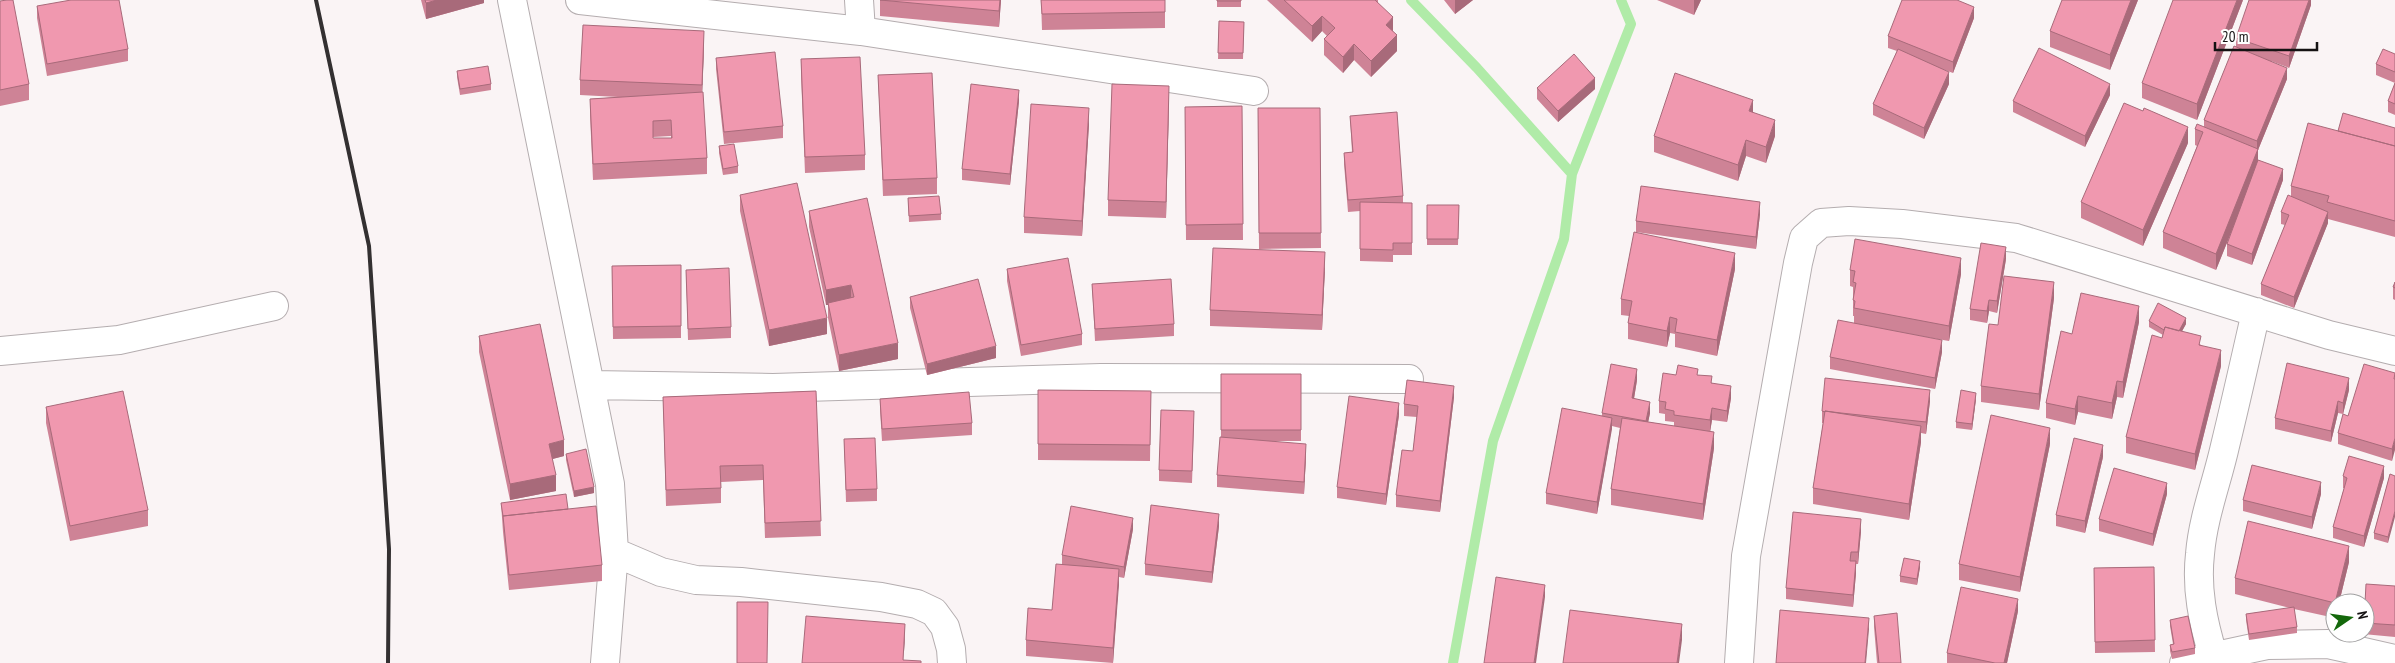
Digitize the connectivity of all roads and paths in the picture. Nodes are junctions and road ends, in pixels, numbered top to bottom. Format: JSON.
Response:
{"nodes":[{"id":1,"x":512,"y":0,"type":"edge"},
{"id":2,"x":580,"y":0,"type":"edge"},
{"id":3,"x":859,"y":0,"type":"edge"},
{"id":4,"x":861,"y":31,"type":"junction"},
{"id":5,"x":1254,"y":91,"type":"dead end"},
{"id":6,"x":274,"y":306,"type":"dead end"},
{"id":7,"x":2256,"y":312,"type":"junction"},
{"id":8,"x":0,"y":350,"type":"edge"},
{"id":9,"x":2395,"y":351,"type":"edge"},
{"id":10,"x":1409,"y":379,"type":"edge"},
{"id":11,"x":591,"y":385,"type":"junction"},
{"id":12,"x":614,"y":552,"type":"junction"},
{"id":13,"x":2213,"y":656,"type":"junction"},
{"id":14,"x":2395,"y":659,"type":"edge"},
{"id":15,"x":605,"y":663,"type":"edge"},
{"id":16,"x":952,"y":663,"type":"edge"},
{"id":17,"x":1739,"y":663,"type":"edge"},
{"id":18,"x":2184,"y":663,"type":"edge"}],
"edges":[{"from":1,"to":11,"type":"street"},
{"from":2,"to":4,"type":"street"},
{"from":3,"to":4,"type":"street"},
{"from":4,"to":5,"type":"street"},
{"from":6,"to":8,"type":"street"},
{"from":7,"to":9,"type":"street"},
{"from":7,"to":13,"type":"street"},
{"from":7,"to":17,"type":"street"},
{"from":10,"to":11,"type":"street"},
{"from":11,"to":12,"type":"street"},
{"from":12,"to":15,"type":"street"},
{"from":12,"to":16,"type":"street"},
{"from":13,"to":14,"type":"street"},
{"from":13,"to":18,"type":"street"}]}
